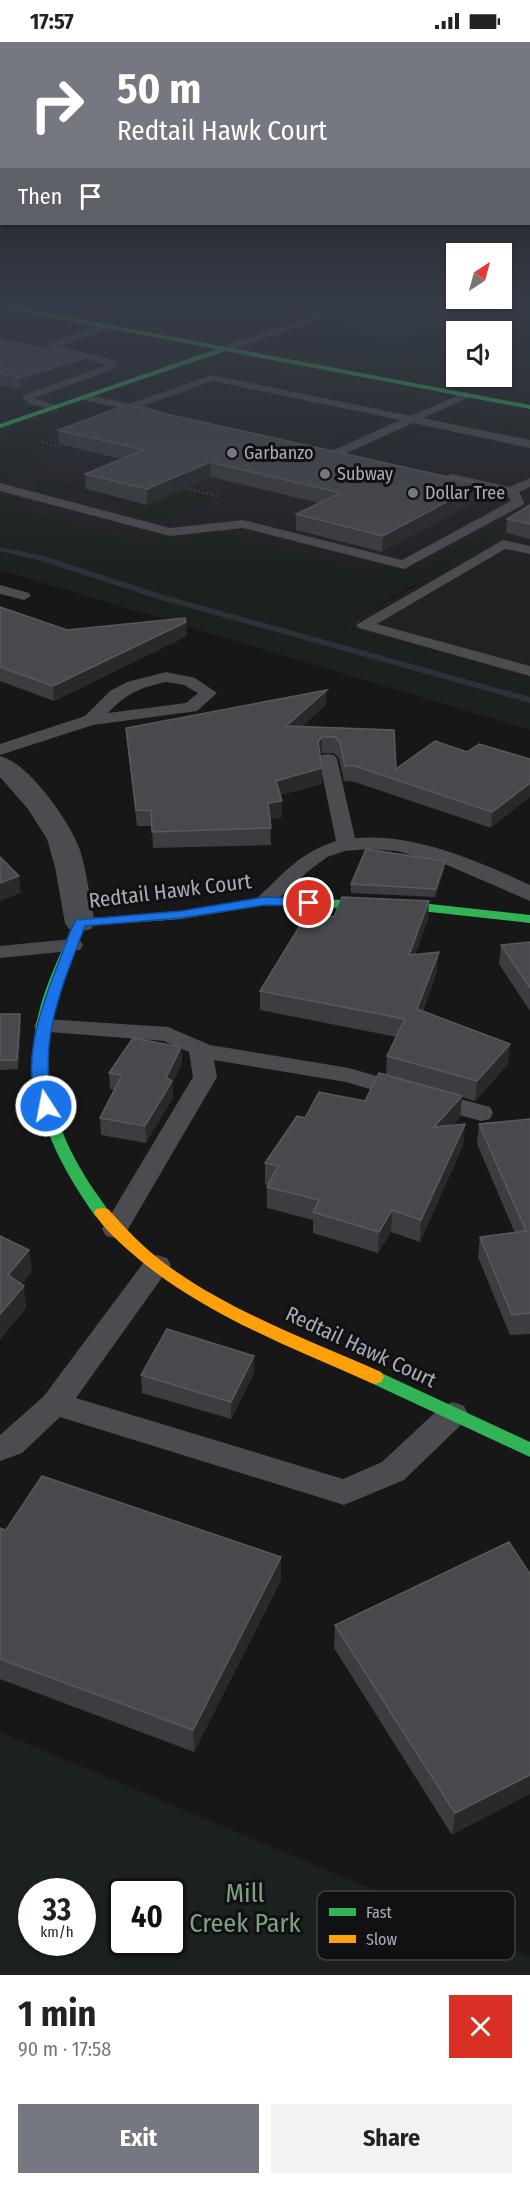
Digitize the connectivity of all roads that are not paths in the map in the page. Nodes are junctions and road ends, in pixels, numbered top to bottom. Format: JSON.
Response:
{"nodes":[{"id":1,"x":37,"y":393,"type":"edge"},
{"id":2,"x":95,"y":393,"type":"edge"},
{"id":3,"x":169,"y":393,"type":"edge"},
{"id":4,"x":286,"y":393,"type":"edge"},
{"id":5,"x":461,"y":393,"type":"edge"},
{"id":6,"x":465,"y":394,"type":"junction"},
{"id":7,"x":84,"y":397,"type":"junction"},
{"id":8,"x":130,"y":407,"type":"junction"},
{"id":9,"x":530,"y":407,"type":"edge"},
{"id":10,"x":53,"y":408,"type":"junction"},
{"id":11,"x":162,"y":414,"type":"edge"},
{"id":12,"x":411,"y":419,"type":"junction"},
{"id":13,"x":4,"y":422,"type":"edge"},
{"id":14,"x":530,"y":444,"type":"edge"},
{"id":15,"x":360,"y":458,"type":"edge"},
{"id":16,"x":444,"y":477,"type":"edge"},
{"id":17,"x":530,"y":482,"type":"edge"},
{"id":18,"x":0,"y":487,"type":"edge"},
{"id":19,"x":512,"y":491,"type":"junction"},
{"id":20,"x":530,"y":550,"type":"edge"},
{"id":21,"x":0,"y":588,"type":"edge"},
{"id":22,"x":24,"y":596,"type":"dead end"},
{"id":23,"x":530,"y":671,"type":"edge"},
{"id":24,"x":91,"y":720,"type":"junction"},
{"id":25,"x":0,"y":750,"type":"edge"},
{"id":26,"x":328,"y":759,"type":"edge"},
{"id":27,"x":0,"y":764,"type":"edge"},
{"id":28,"x":346,"y":843,"type":"junction"},
{"id":29,"x":530,"y":893,"type":"edge"},
{"id":30,"x":265,"y":901,"type":"junction"},
{"id":31,"x":530,"y":919,"type":"edge"},
{"id":32,"x":76,"y":934,"type":"junction"},
{"id":33,"x":0,"y":952,"type":"edge"},
{"id":34,"x":45,"y":1026,"type":"junction"},
{"id":35,"x":200,"y":1051,"type":"junction"},
{"id":36,"x":481,"y":1113,"type":"dead end"},
{"id":37,"x":115,"y":1229,"type":"junction"},
{"id":38,"x":157,"y":1265,"type":"junction"},
{"id":39,"x":55,"y":1404,"type":"junction"},
{"id":40,"x":453,"y":1414,"type":"junction"},
{"id":41,"x":0,"y":1449,"type":"edge"},
{"id":42,"x":530,"y":1450,"type":"edge"}],
"edges":[{"from":1,"to":10,"type":"lane"},
{"from":2,"to":7,"type":"street"},
{"from":3,"to":8,"type":"lane"},
{"from":4,"to":12,"type":"lane"},
{"from":5,"to":6,"type":"street"},
{"from":6,"to":9,"type":"street"},
{"from":6,"to":12,"type":"lane"},
{"from":7,"to":8,"type":"lane"},
{"from":7,"to":10,"type":"street"},
{"from":8,"to":11,"type":"lane"},
{"from":10,"to":13,"type":"street"},
{"from":12,"to":14,"type":"lane"},
{"from":12,"to":15,"type":"lane"},
{"from":16,"to":19,"type":"lane"},
{"from":17,"to":19,"type":"lane"},
{"from":18,"to":19,"type":"lane"},
{"from":20,"to":23,"type":"lane"},
{"from":21,"to":22,"type":"lane"},
{"from":24,"to":24,"type":"lane"},
{"from":24,"to":25,"type":"lane"},
{"from":26,"to":28,"type":"lane"},
{"from":27,"to":32,"type":"street"},
{"from":28,"to":29,"type":"lane"},
{"from":28,"to":30,"type":"lane"},
{"from":30,"to":31,"type":"street","name":"Redtail Hawk Court"},
{"from":30,"to":32,"type":"street","name":"Redtail Hawk Court"},
{"from":32,"to":33,"type":"lane"},
{"from":32,"to":34,"type":"street","name":"Redtail Hawk Court"},
{"from":34,"to":35,"type":"lane"},
{"from":34,"to":37,"type":"street","name":"Redtail Hawk Court"},
{"from":35,"to":36,"type":"lane"},
{"from":35,"to":37,"type":"lane"},
{"from":37,"to":38,"type":"street","name":"Redtail Hawk Court"},
{"from":38,"to":39,"type":"lane"},
{"from":38,"to":40,"type":"street","name":"Redtail Hawk Court"},
{"from":39,"to":40,"type":"lane"},
{"from":39,"to":41,"type":"lane"},
{"from":40,"to":42,"type":"street","name":"Redtail Hawk Court"}]}
